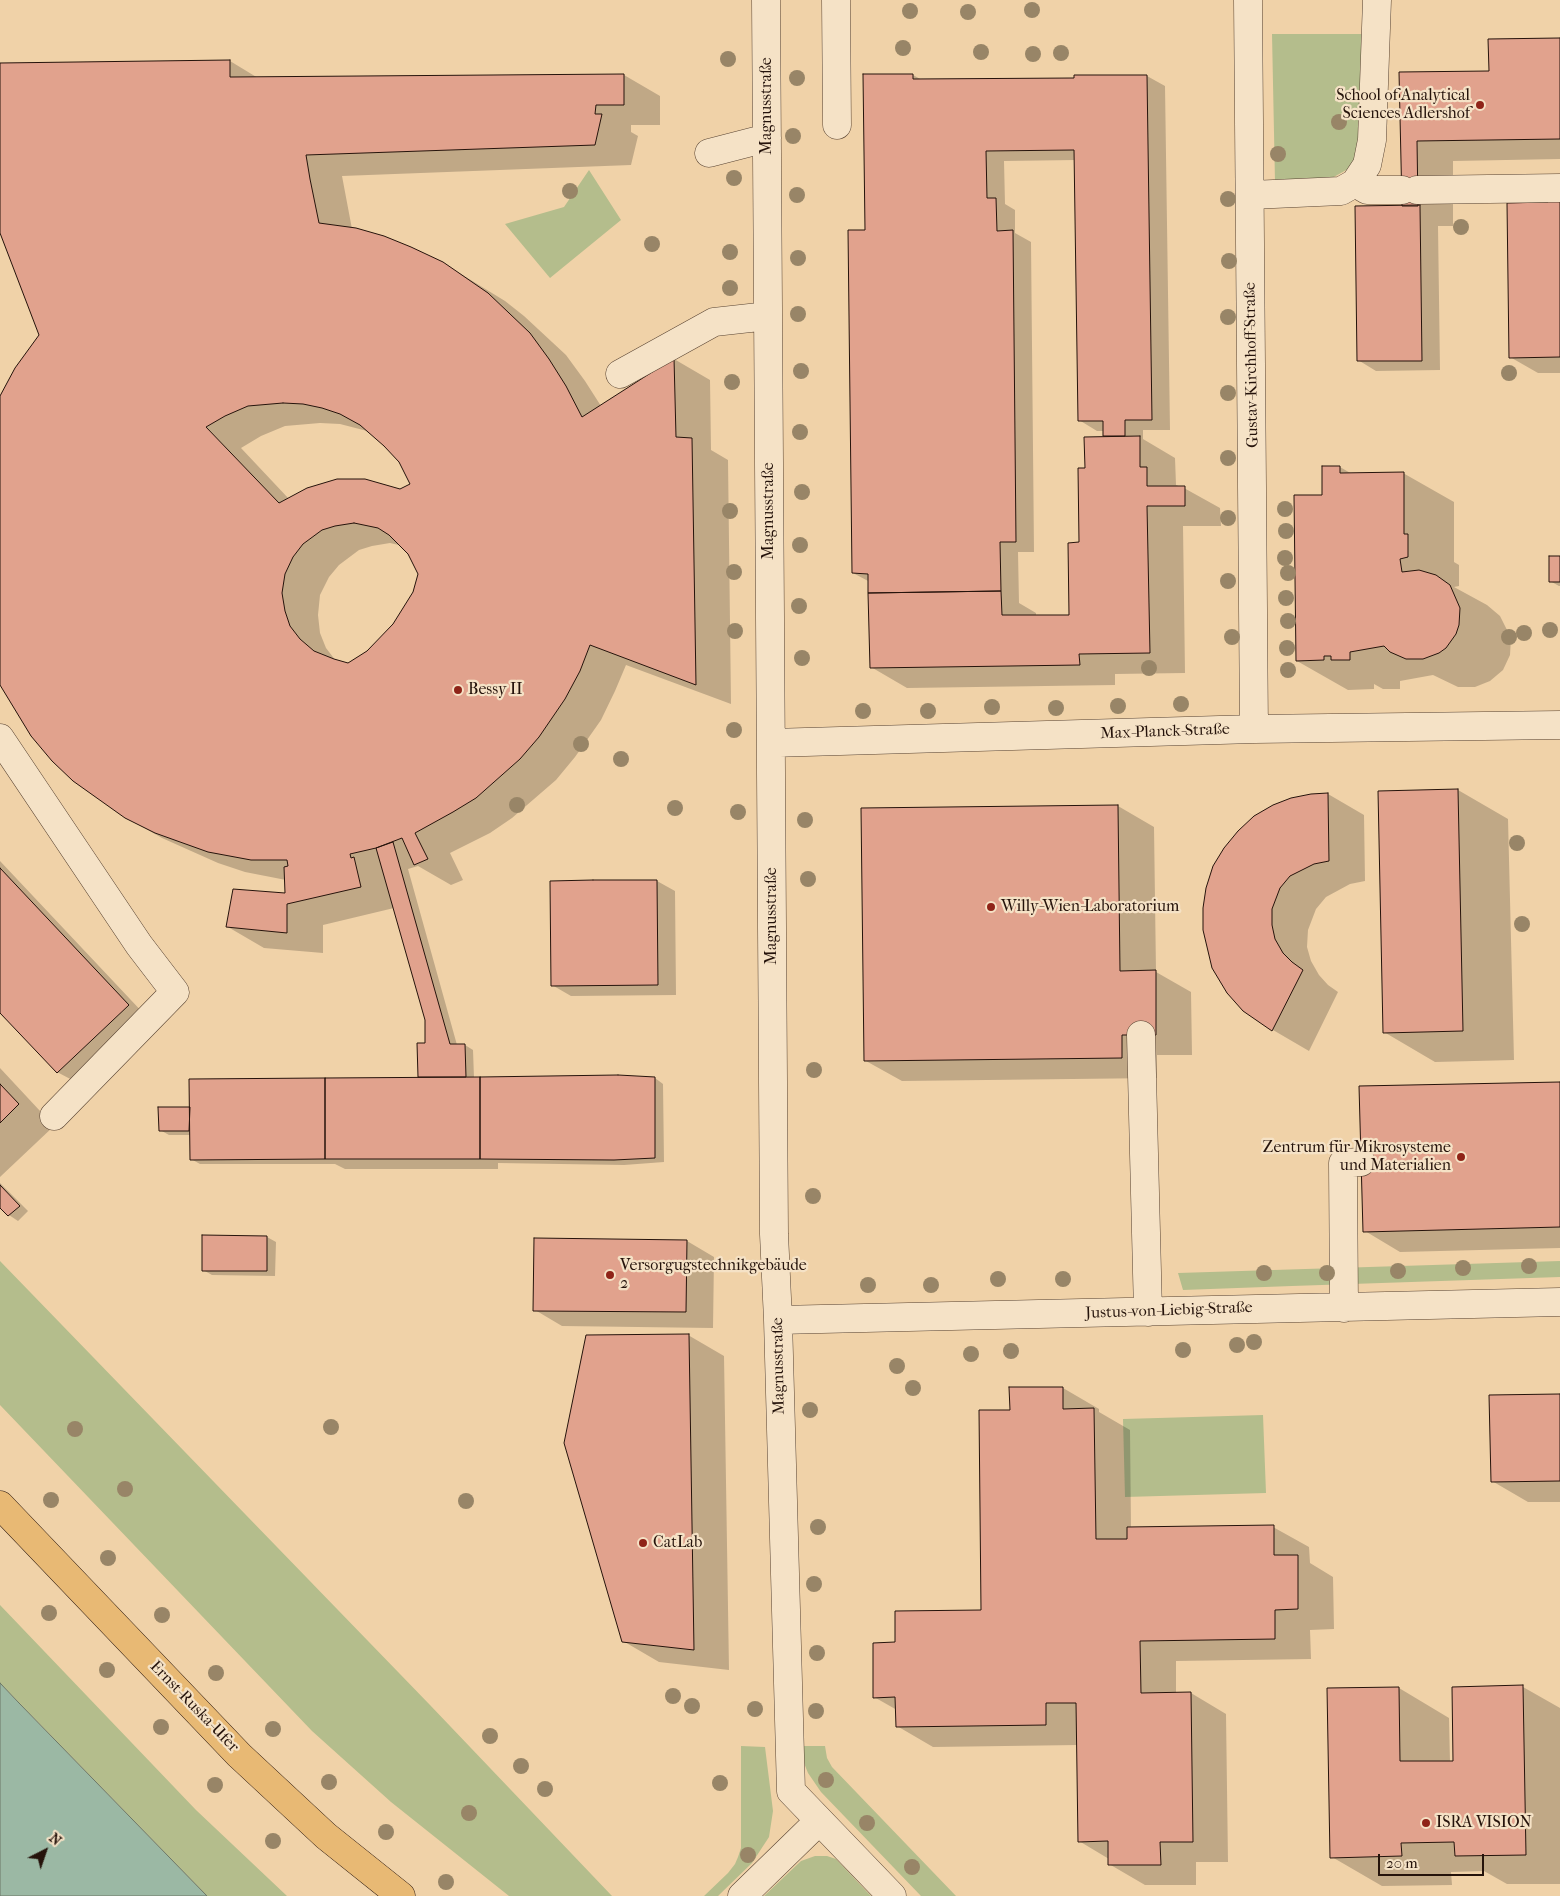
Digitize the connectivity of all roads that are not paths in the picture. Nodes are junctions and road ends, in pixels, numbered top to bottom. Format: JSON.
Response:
{"nodes":[{"id":1,"x":766,"y":0,"type":"edge"},
{"id":2,"x":836,"y":0,"type":"edge"},
{"id":3,"x":1248,"y":0,"type":"edge"},
{"id":4,"x":1376,"y":0,"type":"edge"},
{"id":5,"x":837,"y":125,"type":"dead end"},
{"id":6,"x":767,"y":138,"type":"junction"},
{"id":7,"x":709,"y":153,"type":"dead end"},
{"id":8,"x":1355,"y":182,"type":"junction"},
{"id":9,"x":1560,"y":188,"type":"edge"},
{"id":10,"x":1251,"y":195,"type":"junction"},
{"id":11,"x":768,"y":316,"type":"junction"},
{"id":12,"x":620,"y":374,"type":"dead end"},
{"id":13,"x":1560,"y":725,"type":"edge"},
{"id":14,"x":1254,"y":730,"type":"junction"},
{"id":15,"x":0,"y":738,"type":"edge"},
{"id":16,"x":771,"y":743,"type":"junction"},
{"id":17,"x":1141,"y":1035,"type":"dead end"},
{"id":18,"x":54,"y":1116,"type":"dead end"},
{"id":19,"x":1361,"y":1162,"type":"dead end"},
{"id":20,"x":1560,"y":1302,"type":"edge"},
{"id":21,"x":1344,"y":1308,"type":"junction"},
{"id":22,"x":1148,"y":1312,"type":"junction"},
{"id":23,"x":778,"y":1320,"type":"junction"},
{"id":24,"x":0,"y":1505,"type":"edge"},
{"id":25,"x":819,"y":1820,"type":"junction"},
{"id":26,"x":400,"y":1896,"type":"edge"},
{"id":27,"x":742,"y":1896,"type":"edge"},
{"id":28,"x":892,"y":1896,"type":"edge"}],
"edges":[{"from":1,"to":6,"type":"street","name":"Magnusstraße"},
{"from":2,"to":5,"type":"street"},
{"from":3,"to":10,"type":"street","name":"Gustav-Kirchhoff-Straße"},
{"from":4,"to":8,"type":"street"},
{"from":6,"to":7,"type":"street"},
{"from":6,"to":11,"type":"street","name":"Magnusstraße"},
{"from":8,"to":9,"type":"street"},
{"from":8,"to":10,"type":"street"},
{"from":10,"to":14,"type":"street","name":"Gustav-Kirchhoff-Straße"},
{"from":11,"to":12,"type":"street"},
{"from":11,"to":16,"type":"street","name":"Magnusstraße"},
{"from":13,"to":14,"type":"street","name":"Max-Planck-Straße"},
{"from":14,"to":16,"type":"street","name":"Max-Planck-Straße"},
{"from":15,"to":18,"type":"street"},
{"from":16,"to":23,"type":"street","name":"Magnusstraße"},
{"from":17,"to":22,"type":"street"},
{"from":19,"to":21,"type":"street"},
{"from":20,"to":21,"type":"street","name":"Justus-von-Liebig-Straße"},
{"from":21,"to":22,"type":"street","name":"Justus-von-Liebig-Straße"},
{"from":22,"to":23,"type":"street","name":"Justus-von-Liebig-Straße"},
{"from":23,"to":25,"type":"street","name":"Magnusstraße"},
{"from":24,"to":26,"type":"main road","name":"Ernst-Ruska-Ufer"},
{"from":25,"to":27,"type":"street"},
{"from":25,"to":28,"type":"street","name":"Magnusstraße"}]}
